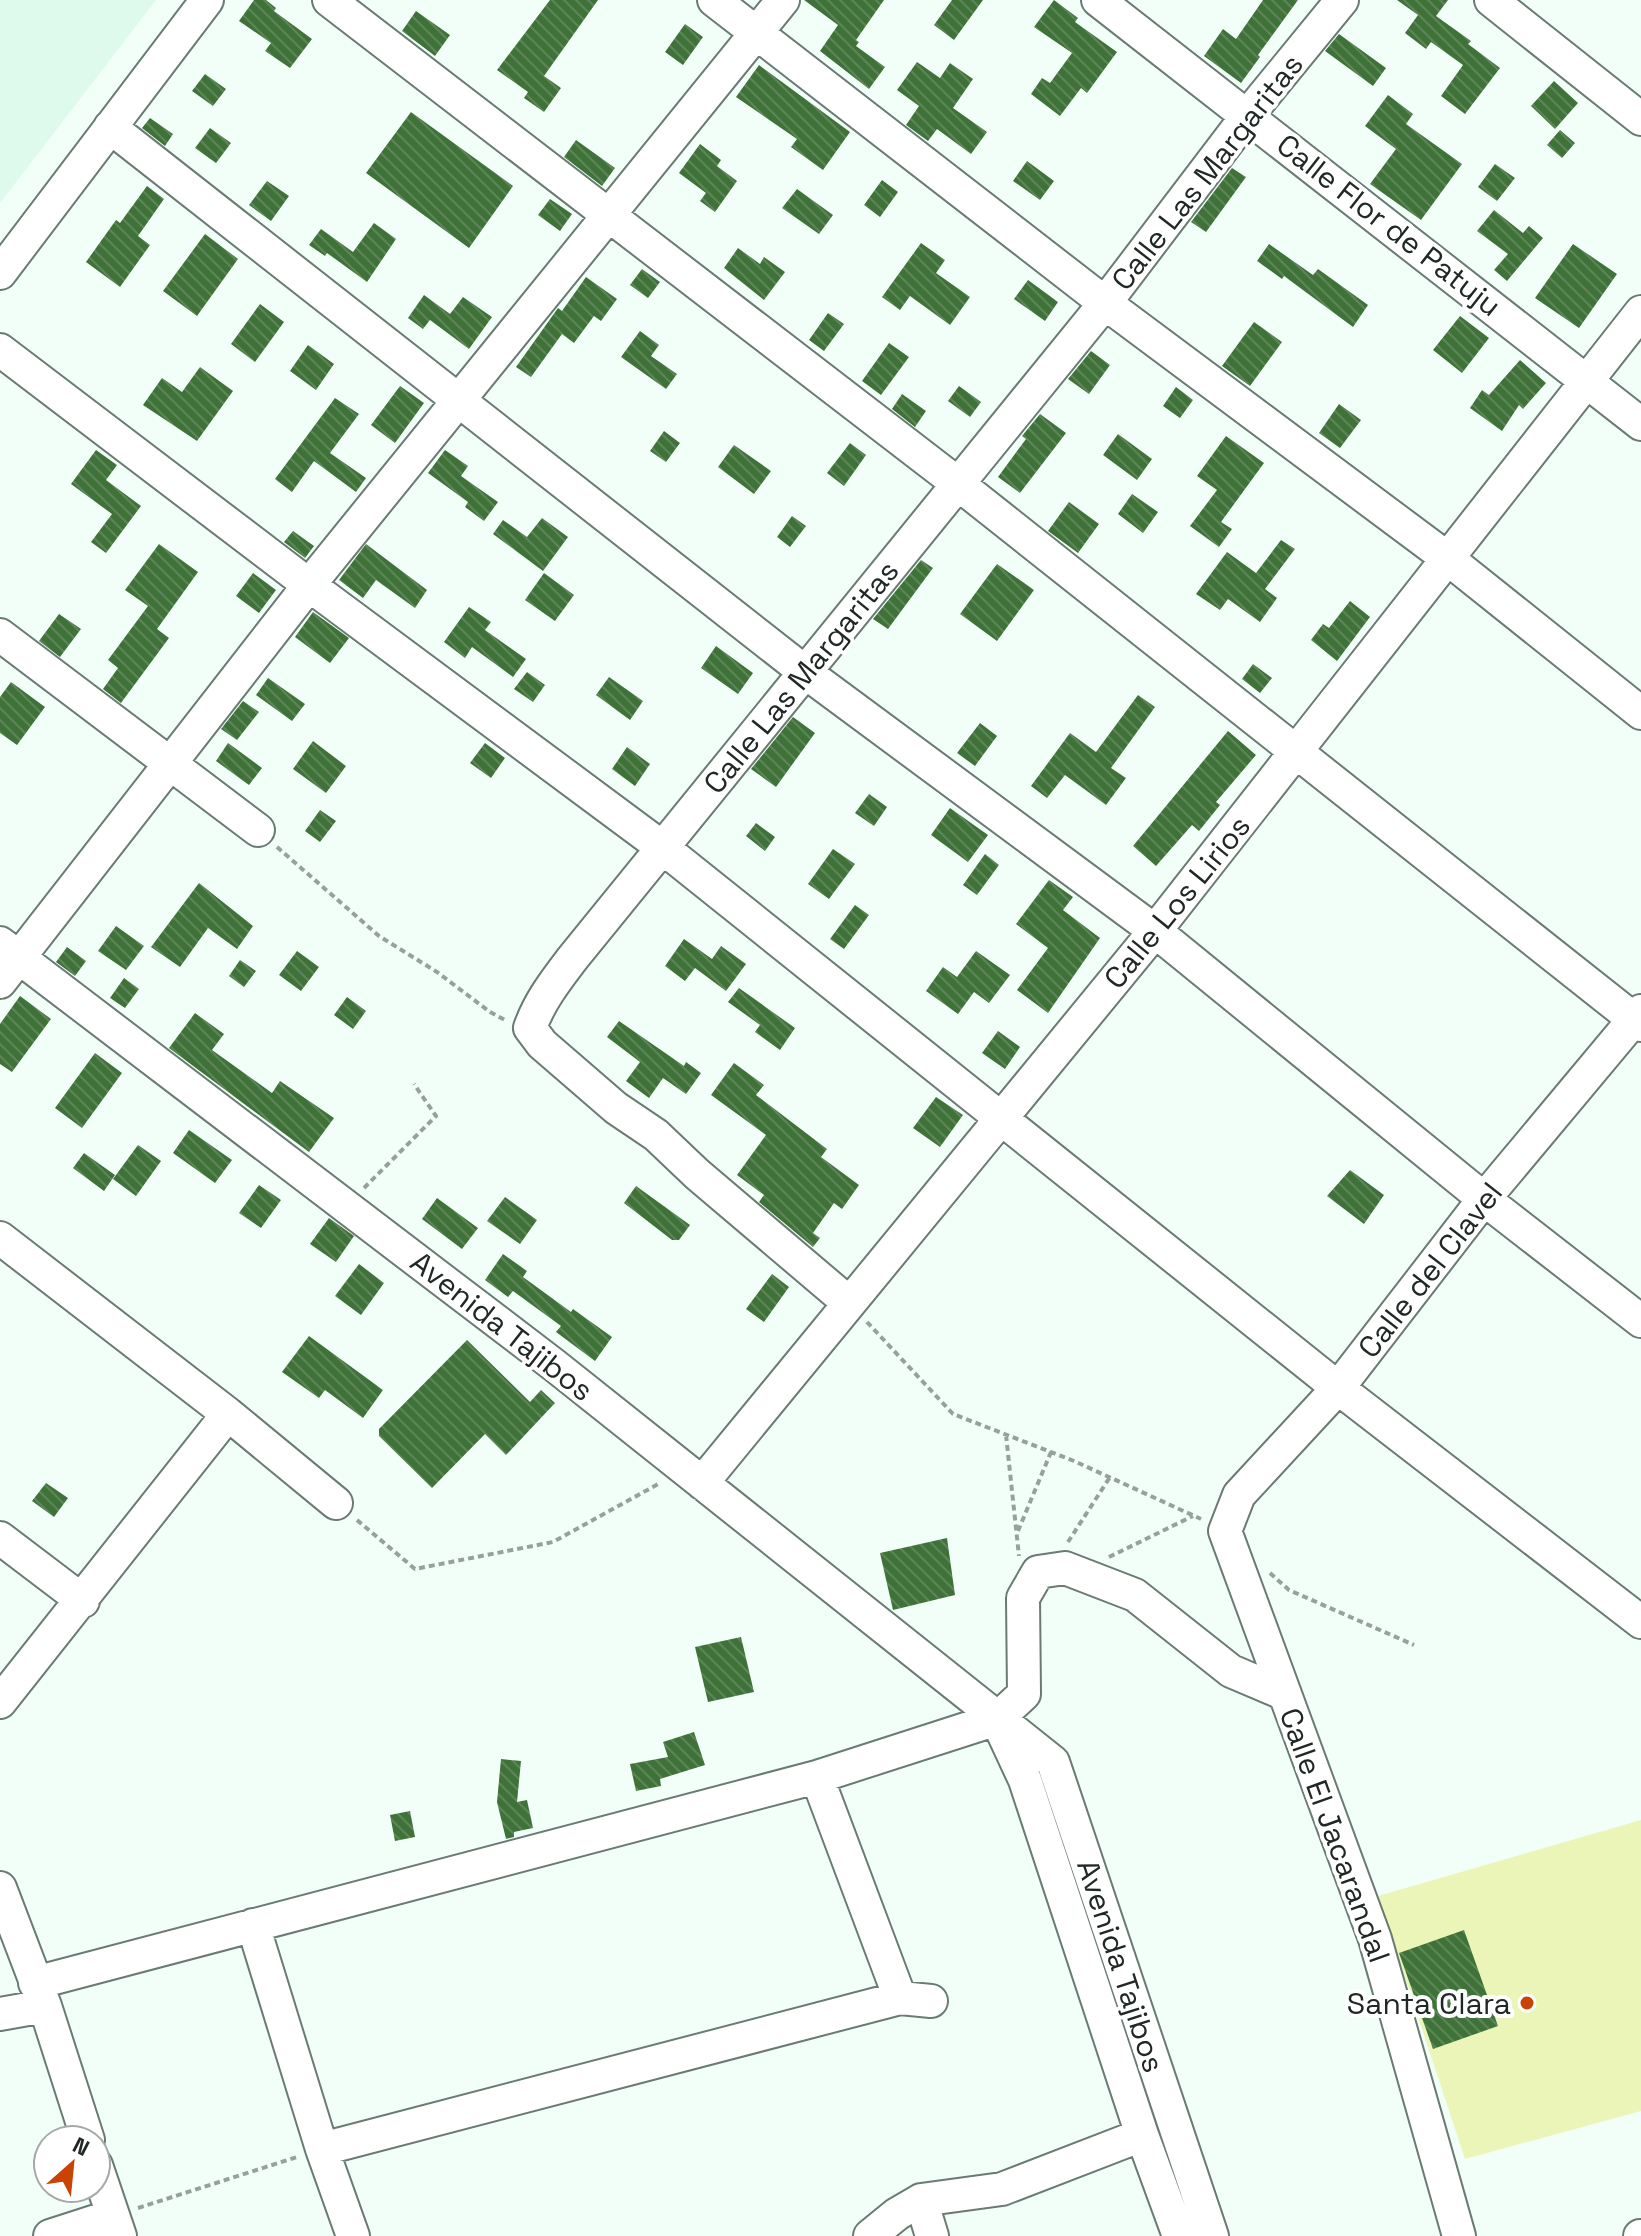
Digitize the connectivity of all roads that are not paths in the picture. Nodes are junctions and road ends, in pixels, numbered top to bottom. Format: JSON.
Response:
{"nodes":[{"id":1,"x":207,"y":0,"type":"edge"},
{"id":2,"x":329,"y":0,"type":"edge"},
{"id":3,"x":714,"y":0,"type":"edge"},
{"id":4,"x":783,"y":0,"type":"edge"},
{"id":5,"x":1098,"y":0,"type":"edge"},
{"id":6,"x":1342,"y":0,"type":"edge"},
{"id":7,"x":1491,"y":0,"type":"edge"},
{"id":8,"x":755,"y":32,"type":"junction"},
{"id":9,"x":1248,"y":115,"type":"junction"},
{"id":10,"x":1641,"y":119,"type":"edge"},
{"id":11,"x":110,"y":127,"type":"junction"},
{"id":12,"x":609,"y":215,"type":"junction"},
{"id":13,"x":0,"y":273,"type":"edge"},
{"id":14,"x":1105,"y":303,"type":"junction"},
{"id":15,"x":1641,"y":312,"type":"edge"},
{"id":16,"x":0,"y":350,"type":"edge"},
{"id":17,"x":1586,"y":379,"type":"junction"},
{"id":18,"x":460,"y":400,"type":"junction"},
{"id":19,"x":1641,"y":424,"type":"edge"},
{"id":20,"x":957,"y":483,"type":"junction"},
{"id":21,"x":1447,"y":558,"type":"junction"},
{"id":22,"x":309,"y":585,"type":"junction"},
{"id":23,"x":0,"y":635,"type":"edge"},
{"id":24,"x":805,"y":672,"type":"junction"},
{"id":25,"x":1641,"y":713,"type":"edge"},
{"id":26,"x":1296,"y":752,"type":"junction"},
{"id":27,"x":171,"y":763,"type":"junction"},
{"id":28,"x":258,"y":830,"type":"road end"},
{"id":29,"x":663,"y":848,"type":"junction"},
{"id":30,"x":1155,"y":931,"type":"junction"},
{"id":31,"x":7,"y":961,"type":"edge"},
{"id":32,"x":1639,"y":1019,"type":"edge"},
{"id":33,"x":1000,"y":1119,"type":"junction"},
{"id":34,"x":1484,"y":1199,"type":"junction"},
{"id":35,"x":0,"y":1238,"type":"edge"},
{"id":36,"x":849,"y":1303,"type":"junction"},
{"id":37,"x":1641,"y":1321,"type":"edge"},
{"id":38,"x":1338,"y":1388,"type":"junction"},
{"id":39,"x":228,"y":1414,"type":"junction"},
{"id":40,"x":702,"y":1483,"type":"junction"},
{"id":41,"x":336,"y":1503,"type":"road end"},
{"id":42,"x":1225,"y":1531,"type":"joint"},
{"id":43,"x":0,"y":1538,"type":"edge"},
{"id":44,"x":83,"y":1601,"type":"junction"},
{"id":45,"x":1638,"y":1612,"type":"edge"},
{"id":46,"x":1285,"y":1694,"type":"junction"},
{"id":47,"x":0,"y":1702,"type":"edge"},
{"id":48,"x":997,"y":1719,"type":"junction"},
{"id":49,"x":817,"y":1777,"type":"junction"},
{"id":50,"x":0,"y":1888,"type":"edge"},
{"id":51,"x":253,"y":1925,"type":"junction"},
{"id":52,"x":40,"y":1994,"type":"junction"},
{"id":53,"x":0,"y":2014,"type":"edge"},
{"id":54,"x":83,"y":2124,"type":"edge"},
{"id":55,"x":1142,"y":2135,"type":"junction"},
{"id":56,"x":322,"y":2149,"type":"junction"},
{"id":57,"x":921,"y":2200,"type":"junction"},
{"id":58,"x":109,"y":2204,"type":"edge"},
{"id":59,"x":116,"y":2226,"type":"edge"},
{"id":60,"x":50,"y":2236,"type":"edge"},
{"id":61,"x":353,"y":2236,"type":"edge"},
{"id":62,"x":870,"y":2236,"type":"edge"},
{"id":63,"x":932,"y":2236,"type":"edge"},
{"id":64,"x":1179,"y":2236,"type":"edge"},
{"id":65,"x":1212,"y":2236,"type":"edge"},
{"id":66,"x":1459,"y":2236,"type":"edge"}],
"edges":[{"from":1,"to":11,"type":"street"},
{"from":2,"to":12,"type":"street"},
{"from":3,"to":8,"type":"street"},
{"from":4,"to":8,"type":"street"},
{"from":5,"to":9,"type":"street","name":"Calle Flor de Patuju"},
{"from":6,"to":9,"type":"street","name":"Calle Las Margaritas"},
{"from":7,"to":10,"type":"street"},
{"from":8,"to":12,"type":"street"},
{"from":8,"to":14,"type":"street"},
{"from":9,"to":14,"type":"street","name":"Calle Las Margaritas"},
{"from":9,"to":17,"type":"street","name":"Calle Flor de Patuju"},
{"from":11,"to":13,"type":"street"},
{"from":11,"to":18,"type":"street"},
{"from":12,"to":18,"type":"street"},
{"from":12,"to":20,"type":"street"},
{"from":14,"to":20,"type":"street","name":"Calle Las Margaritas"},
{"from":14,"to":21,"type":"street"},
{"from":15,"to":17,"type":"street","name":"Calle Los Lirios"},
{"from":16,"to":22,"type":"street"},
{"from":17,"to":19,"type":"street","name":"Calle Flor de Patuju"},
{"from":17,"to":21,"type":"street","name":"Calle Los Lirios"},
{"from":18,"to":22,"type":"street"},
{"from":18,"to":24,"type":"street"},
{"from":20,"to":24,"type":"street","name":"Calle Las Margaritas"},
{"from":20,"to":26,"type":"street"},
{"from":21,"to":25,"type":"street"},
{"from":21,"to":26,"type":"street","name":"Calle Los Lirios"},
{"from":22,"to":27,"type":"street"},
{"from":22,"to":29,"type":"street"},
{"from":23,"to":27,"type":"street"},
{"from":24,"to":29,"type":"street","name":"Calle Las Margaritas"},
{"from":24,"to":30,"type":"street"},
{"from":26,"to":30,"type":"street","name":"Calle Los Lirios"},
{"from":26,"to":32,"type":"street"},
{"from":27,"to":28,"type":"street"},
{"from":27,"to":31,"type":"street"},
{"from":29,"to":33,"type":"street"},
{"from":29,"to":36,"type":"street","name":"Calle Las Margaritas"},
{"from":30,"to":33,"type":"street","name":"Calle Los Lirios"},
{"from":30,"to":34,"type":"street"},
{"from":31,"to":40,"type":"street","name":"Avenida Tajibos"},
{"from":32,"to":34,"type":"street","name":"Calle del Clavel"},
{"from":33,"to":36,"type":"street","name":"Calle Los Lirios"},
{"from":33,"to":38,"type":"street"},
{"from":34,"to":37,"type":"street"},
{"from":34,"to":38,"type":"street","name":"Calle del Clavel"},
{"from":35,"to":39,"type":"street"},
{"from":36,"to":40,"type":"street","name":"Calle Los Lirios"},
{"from":38,"to":42,"type":"street","name":"Calle del Clavel"},
{"from":38,"to":45,"type":"street"},
{"from":39,"to":41,"type":"street"},
{"from":39,"to":44,"type":"street"},
{"from":40,"to":48,"type":"street","name":"Avenida Tajibos"},
{"from":42,"to":46,"type":"street","name":"Calle El Jacarandal"},
{"from":43,"to":44,"type":"street"},
{"from":44,"to":47,"type":"street"},
{"from":46,"to":48,"type":"street"},
{"from":46,"to":66,"type":"street","name":"Calle El Jacarandal"},
{"from":48,"to":49,"type":"street"},
{"from":48,"to":55,"type":"street","name":"Avenida Tajibos"},
{"from":48,"to":65,"type":"street","name":"Avenida Tajibos"},
{"from":49,"to":51,"type":"street"},
{"from":49,"to":56,"type":"street"},
{"from":50,"to":52,"type":"street"},
{"from":51,"to":52,"type":"street"},
{"from":51,"to":56,"type":"street"},
{"from":52,"to":53,"type":"street"},
{"from":52,"to":54,"type":"street"},
{"from":55,"to":57,"type":"street"},
{"from":55,"to":64,"type":"street","name":"Avenida Tajibos"},
{"from":56,"to":61,"type":"street"},
{"from":57,"to":62,"type":"street"},
{"from":57,"to":63,"type":"street"},
{"from":58,"to":59,"type":"street"},
{"from":59,"to":60,"type":"street"}]}
